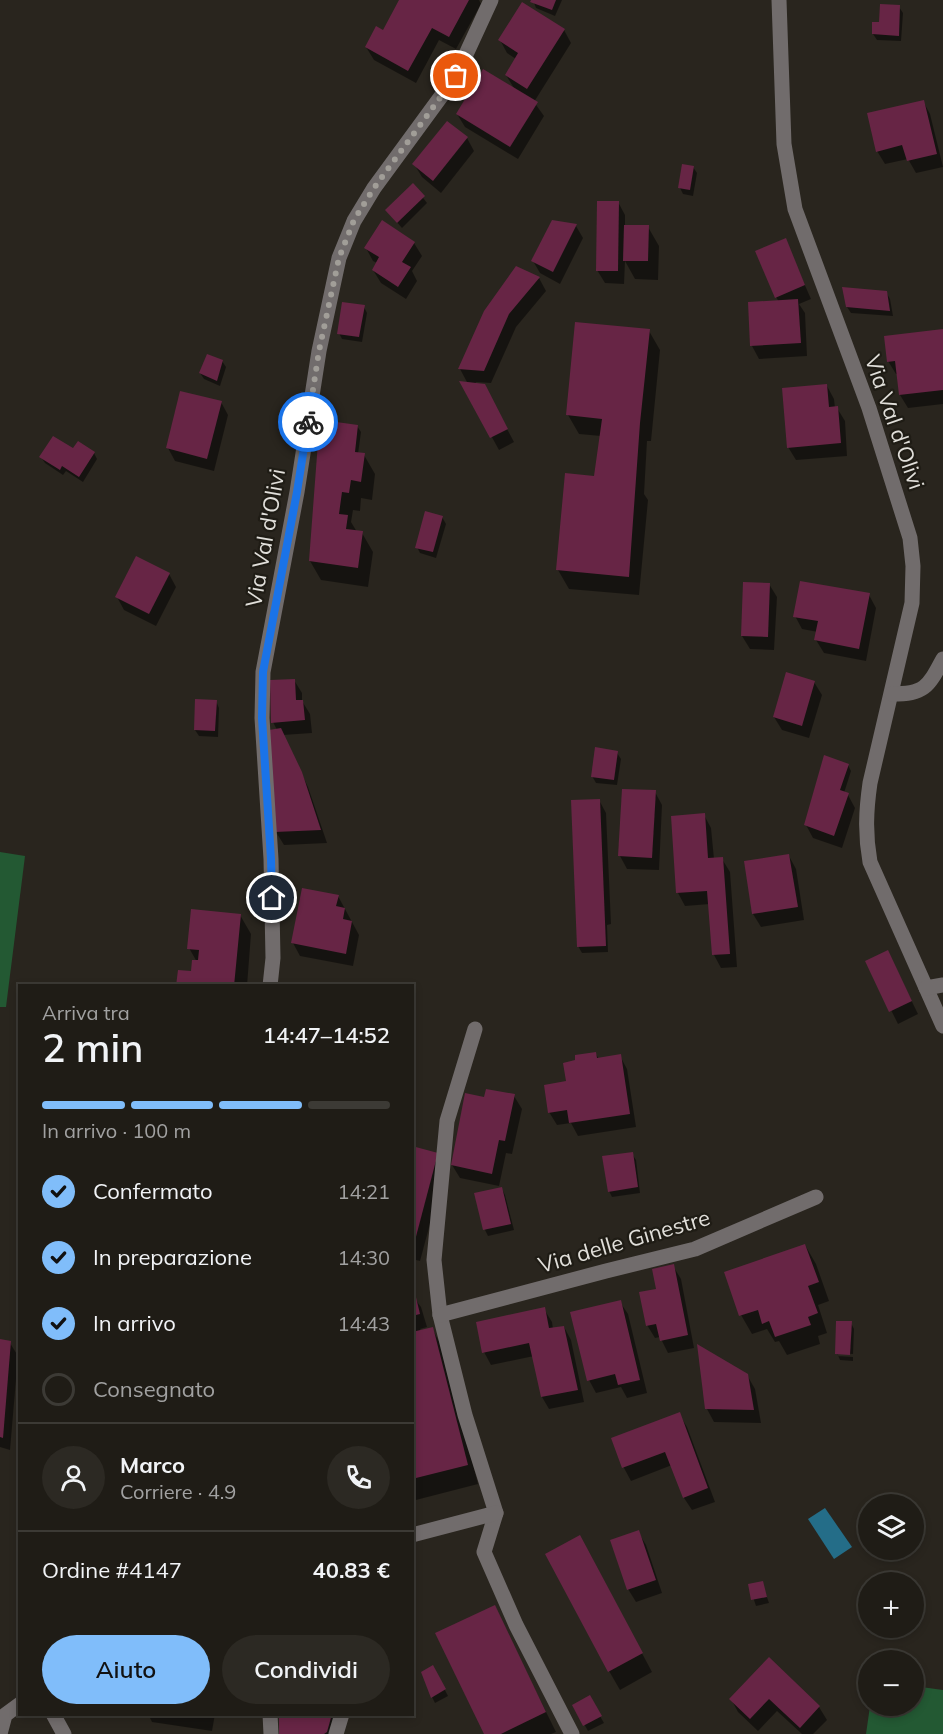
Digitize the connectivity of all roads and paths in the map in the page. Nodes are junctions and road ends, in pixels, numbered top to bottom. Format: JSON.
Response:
{"nodes":[{"id":1,"x":491,"y":0,"type":"edge"},
{"id":2,"x":779,"y":0,"type":"edge"},
{"id":3,"x":943,"y":659,"type":"edge"},
{"id":4,"x":892,"y":694,"type":"junction"},
{"id":5,"x":270,"y":984,"type":"edge"},
{"id":6,"x":943,"y":986,"type":"edge"},
{"id":7,"x":926,"y":988,"type":"junction"},
{"id":8,"x":943,"y":1026,"type":"edge"},
{"id":9,"x":475,"y":1029,"type":"dead end"},
{"id":10,"x":816,"y":1197,"type":"dead end"},
{"id":11,"x":440,"y":1316,"type":"junction"},
{"id":12,"x":496,"y":1513,"type":"junction"},
{"id":13,"x":414,"y":1534,"type":"edge"},
{"id":14,"x":18,"y":1705,"type":"edge"},
{"id":15,"x":54,"y":1716,"type":"edge"},
{"id":16,"x":270,"y":1716,"type":"edge"},
{"id":17,"x":341,"y":1716,"type":"edge"},
{"id":18,"x":0,"y":1734,"type":"edge"},
{"id":19,"x":64,"y":1734,"type":"edge"},
{"id":20,"x":271,"y":1734,"type":"edge"},
{"id":21,"x":336,"y":1734,"type":"edge"},
{"id":22,"x":572,"y":1734,"type":"edge"}],
"edges":[{"from":1,"to":5,"type":"street","name":"Via Val d'Olivi"},
{"from":2,"to":4,"type":"street","name":"Via Val d'Olivi"},
{"from":3,"to":4,"type":"street"},
{"from":4,"to":7,"type":"street","name":"Via Val d'Olivi"},
{"from":6,"to":7,"type":"street"},
{"from":7,"to":8,"type":"street","name":"Via Val d'Olivi"},
{"from":9,"to":11,"type":"street"},
{"from":10,"to":11,"type":"street","name":"Via delle Ginestre"},
{"from":11,"to":12,"type":"street"},
{"from":12,"to":13,"type":"street"},
{"from":12,"to":22,"type":"street"},
{"from":14,"to":18,"type":"street"},
{"from":15,"to":19,"type":"street"},
{"from":16,"to":20,"type":"street"},
{"from":17,"to":21,"type":"street"}]}
